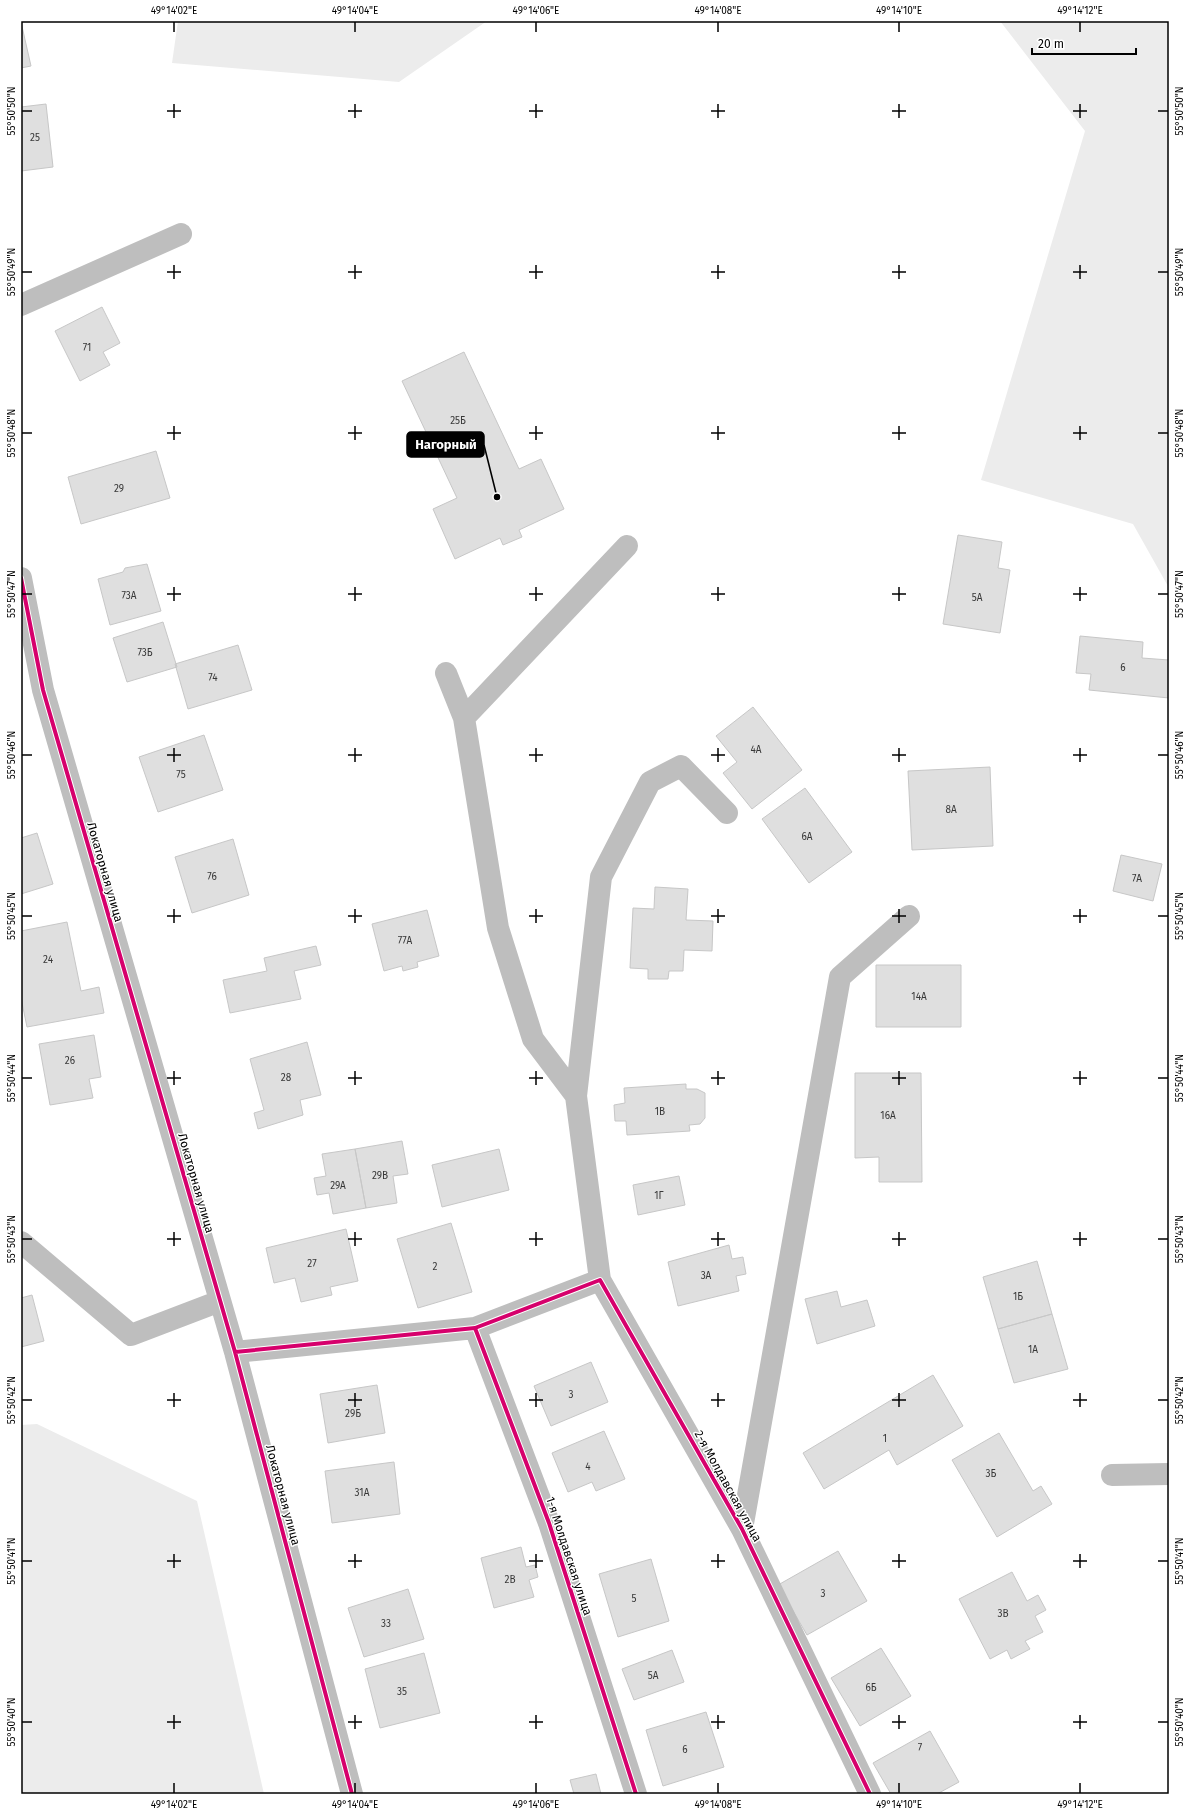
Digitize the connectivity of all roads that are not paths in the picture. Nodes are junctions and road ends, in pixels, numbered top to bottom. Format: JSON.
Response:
{"nodes":[{"id":1,"x":181,"y":234,"type":"dead end"},
{"id":2,"x":21,"y":305,"type":"edge"},
{"id":3,"x":627,"y":546,"type":"dead end"},
{"id":4,"x":21,"y":578,"type":"edge"},
{"id":5,"x":446,"y":673,"type":"dead end"},
{"id":6,"x":464,"y":718,"type":"junction"},
{"id":7,"x":728,"y":813,"type":"dead end"},
{"id":8,"x":909,"y":916,"type":"dead end"},
{"id":9,"x":576,"y":1096,"type":"junction"},
{"id":10,"x":23,"y":1246,"type":"edge"},
{"id":11,"x":600,"y":1280,"type":"junction"},
{"id":12,"x":220,"y":1301,"type":"junction"},
{"id":13,"x":475,"y":1328,"type":"junction"},
{"id":14,"x":235,"y":1352,"type":"junction"},
{"id":15,"x":1169,"y":1474,"type":"edge"},
{"id":16,"x":1112,"y":1475,"type":"dead end"},
{"id":17,"x":742,"y":1529,"type":"junction"},
{"id":18,"x":352,"y":1794,"type":"edge"},
{"id":19,"x":636,"y":1794,"type":"edge"},
{"id":20,"x":870,"y":1794,"type":"edge"}],
"edges":[{"from":1,"to":2,"type":"street"},
{"from":3,"to":6,"type":"street"},
{"from":4,"to":12,"type":"street","name":"Локаторная улица"},
{"from":5,"to":6,"type":"street"},
{"from":6,"to":9,"type":"street"},
{"from":7,"to":9,"type":"street"},
{"from":8,"to":17,"type":"street"},
{"from":9,"to":11,"type":"street"},
{"from":10,"to":12,"type":"street"},
{"from":11,"to":13,"type":"street"},
{"from":11,"to":17,"type":"street","name":"2-я Молдавская улица"},
{"from":12,"to":14,"type":"street","name":"Локаторная улица"},
{"from":13,"to":14,"type":"street"},
{"from":13,"to":19,"type":"street","name":"1-я Молдавская улица"},
{"from":14,"to":18,"type":"street","name":"Локаторная улица"},
{"from":15,"to":16,"type":"street"},
{"from":17,"to":20,"type":"street","name":"2-я Молдавская улица"}]}
